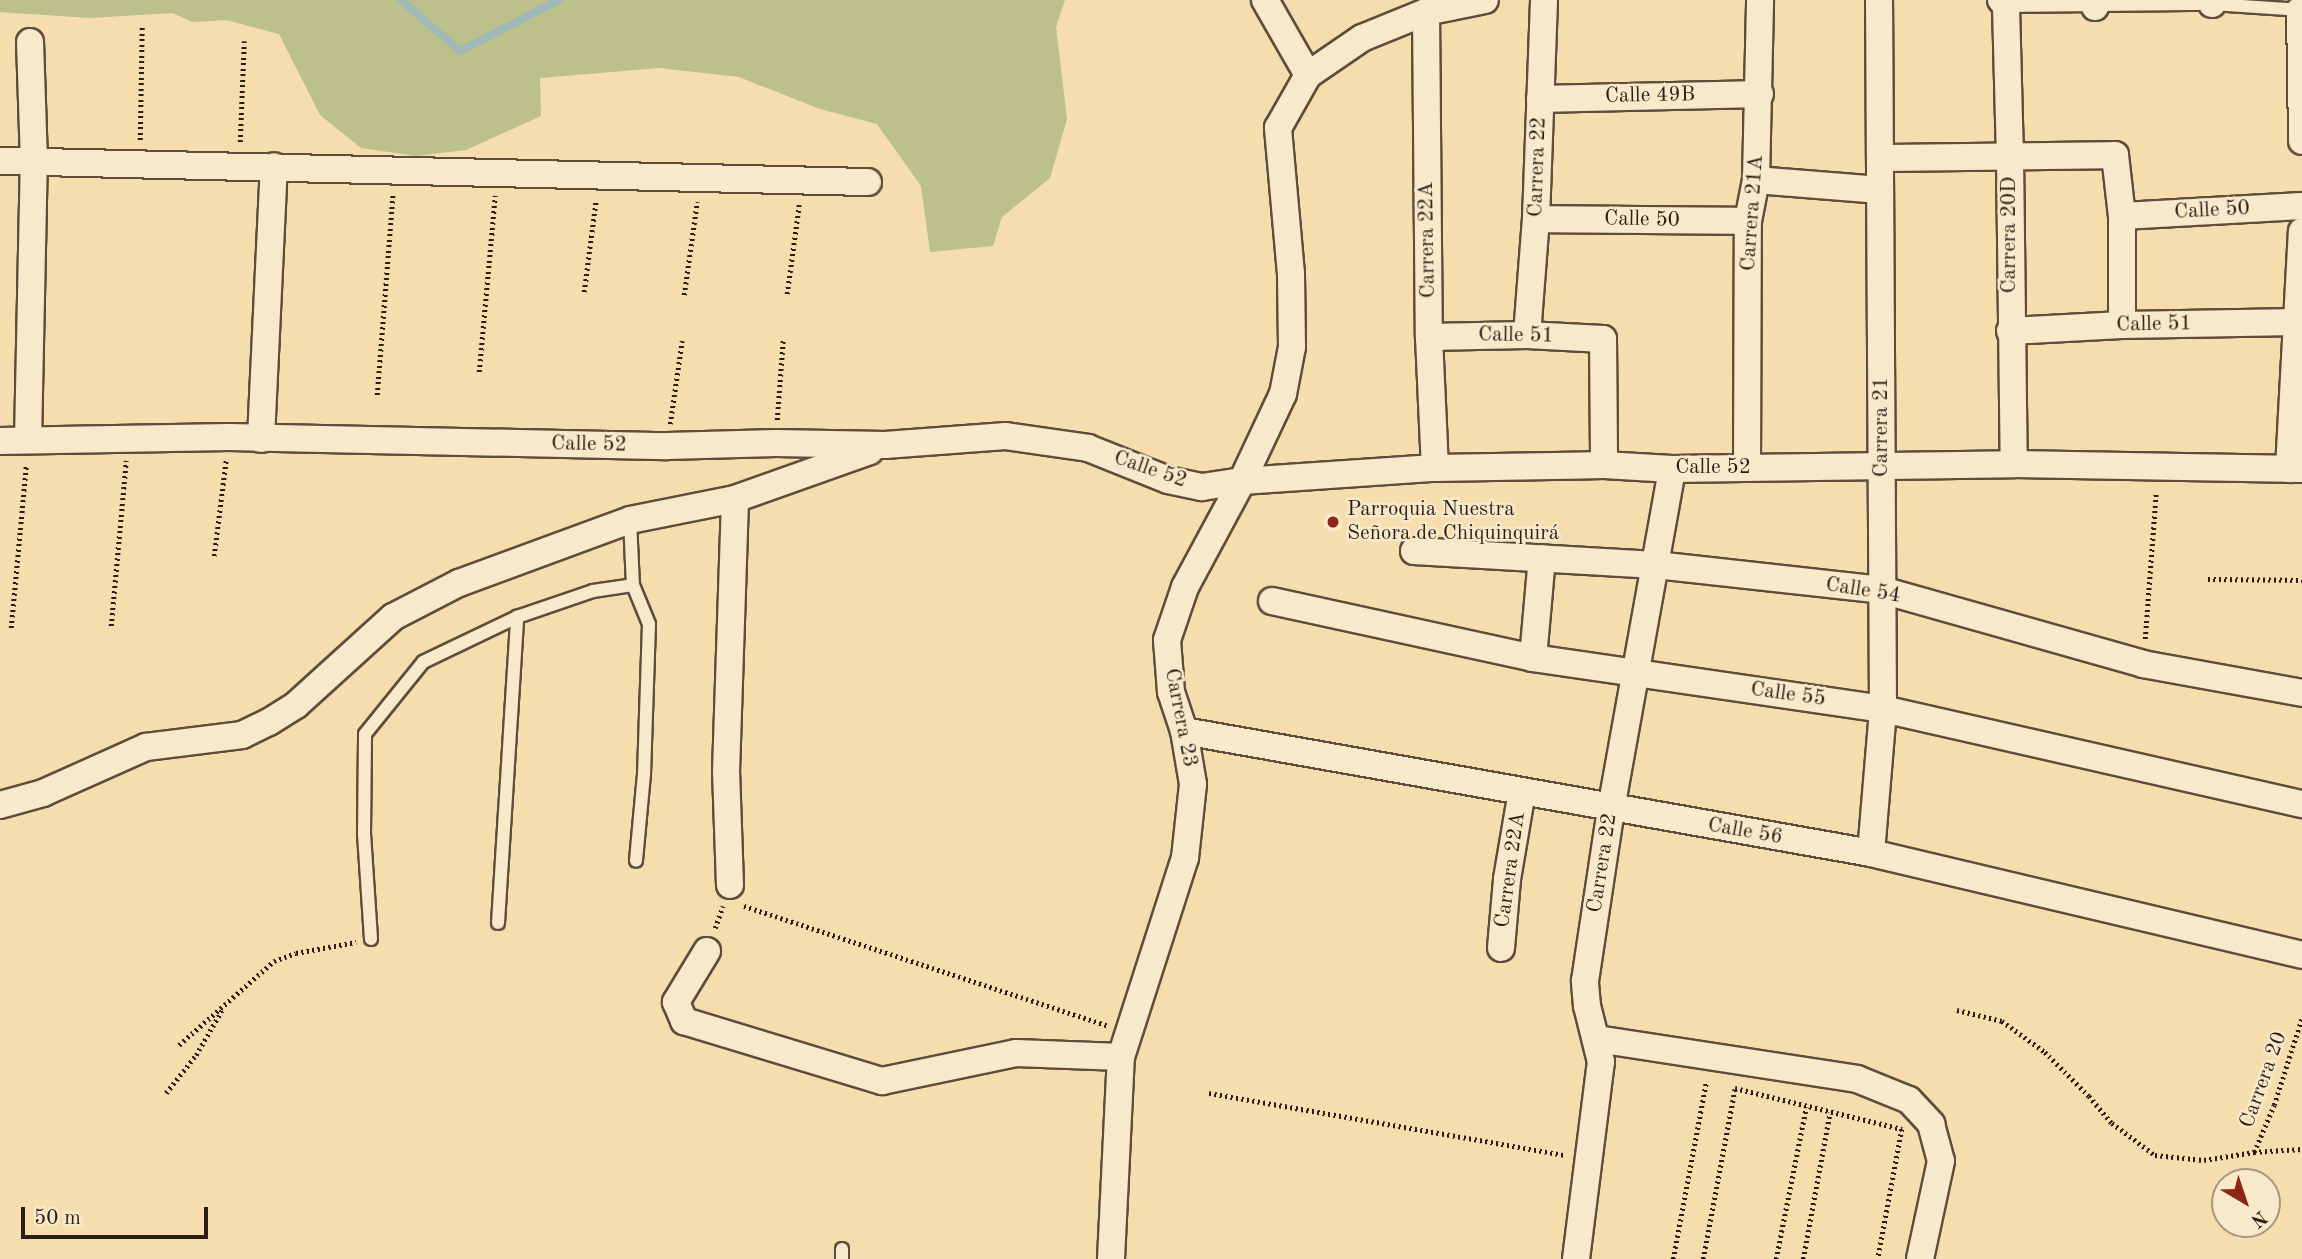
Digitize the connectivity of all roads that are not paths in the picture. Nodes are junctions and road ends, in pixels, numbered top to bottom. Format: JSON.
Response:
{"nodes":[{"id":1,"x":1265,"y":0,"type":"edge"},
{"id":2,"x":1485,"y":0,"type":"edge"},
{"id":3,"x":1544,"y":0,"type":"edge"},
{"id":4,"x":1760,"y":0,"type":"edge"},
{"id":5,"x":1879,"y":0,"type":"edge"},
{"id":6,"x":2213,"y":2,"type":"edge"},
{"id":7,"x":2003,"y":3,"type":"edge"},
{"id":8,"x":2095,"y":4,"type":"edge"},
{"id":9,"x":2301,"y":10,"type":"edge"},
{"id":10,"x":1426,"y":12,"type":"junction"},
{"id":11,"x":30,"y":42,"type":"dead end"},
{"id":12,"x":1308,"y":75,"type":"junction"},
{"id":13,"x":1760,"y":94,"type":"junction"},
{"id":14,"x":1541,"y":99,"type":"junction"},
{"id":15,"x":2302,"y":141,"type":"edge"},
{"id":16,"x":2010,"y":157,"type":"junction"},
{"id":17,"x":1880,"y":158,"type":"junction"},
{"id":18,"x":0,"y":161,"type":"edge"},
{"id":19,"x":34,"y":162,"type":"junction"},
{"id":20,"x":274,"y":166,"type":"junction"},
{"id":21,"x":1756,"y":180,"type":"junction"},
{"id":22,"x":868,"y":182,"type":"dead end"},
{"id":23,"x":1880,"y":190,"type":"junction"},
{"id":24,"x":2302,"y":206,"type":"edge"},
{"id":25,"x":2122,"y":216,"type":"junction"},
{"id":26,"x":1536,"y":219,"type":"junction"},
{"id":27,"x":1748,"y":221,"type":"junction"},
{"id":28,"x":2302,"y":230,"type":"edge"},
{"id":29,"x":2298,"y":322,"type":"junction"},
{"id":30,"x":2122,"y":325,"type":"junction"},
{"id":31,"x":2010,"y":331,"type":"junction"},
{"id":32,"x":1527,"y":335,"type":"junction"},
{"id":33,"x":1429,"y":337,"type":"junction"},
{"id":34,"x":261,"y":439,"type":"junction"},
{"id":35,"x":28,"y":440,"type":"junction"},
{"id":36,"x":0,"y":441,"type":"edge"},
{"id":37,"x":885,"y":445,"type":"junction"},
{"id":38,"x":2014,"y":464,"type":"junction"},
{"id":39,"x":1604,"y":465,"type":"junction"},
{"id":40,"x":1882,"y":467,"type":"junction"},
{"id":41,"x":1435,"y":468,"type":"junction"},
{"id":42,"x":1747,"y":468,"type":"junction"},
{"id":43,"x":1672,"y":469,"type":"junction"},
{"id":44,"x":2296,"y":469,"type":"edge"},
{"id":45,"x":1242,"y":481,"type":"junction"},
{"id":46,"x":734,"y":499,"type":"junction"},
{"id":47,"x":630,"y":520,"type":"junction"},
{"id":48,"x":1414,"y":551,"type":"dead end"},
{"id":49,"x":1542,"y":558,"type":"junction"},
{"id":50,"x":1656,"y":565,"type":"junction"},
{"id":51,"x":633,"y":585,"type":"junction"},
{"id":52,"x":1882,"y":590,"type":"junction"},
{"id":53,"x":1272,"y":601,"type":"dead end"},
{"id":54,"x":517,"y":617,"type":"junction"},
{"id":55,"x":1533,"y":657,"type":"junction"},
{"id":56,"x":1638,"y":673,"type":"junction"},
{"id":57,"x":2302,"y":693,"type":"edge"},
{"id":58,"x":1883,"y":709,"type":"junction"},
{"id":59,"x":1184,"y":730,"type":"junction"},
{"id":60,"x":1522,"y":791,"type":"junction"},
{"id":61,"x":2302,"y":803,"type":"edge"},
{"id":62,"x":0,"y":805,"type":"edge"},
{"id":63,"x":1611,"y":809,"type":"junction"},
{"id":64,"x":1871,"y":853,"type":"junction"},
{"id":65,"x":636,"y":861,"type":"dead end"},
{"id":66,"x":734,"y":895,"type":"road end"},
{"id":67,"x":498,"y":923,"type":"dead end"},
{"id":68,"x":371,"y":939,"type":"road end"},
{"id":69,"x":1501,"y":948,"type":"dead end"},
{"id":70,"x":707,"y":951,"type":"dead end"},
{"id":71,"x":2302,"y":955,"type":"edge"},
{"id":72,"x":1597,"y":1040,"type":"junction"},
{"id":73,"x":1125,"y":1045,"type":"junction"},
{"id":74,"x":1103,"y":1257,"type":"edge"},
{"id":75,"x":1576,"y":1259,"type":"edge"},
{"id":76,"x":1920,"y":1259,"type":"edge"}],
"edges":[{"from":1,"to":12,"type":"street"},
{"from":2,"to":10,"type":"street"},
{"from":3,"to":14,"type":"street","name":"Carrera 22"},
{"from":4,"to":13,"type":"street","name":"Carrera 21A"},
{"from":5,"to":17,"type":"street","name":"Carrera 21"},
{"from":6,"to":8,"type":"lane"},
{"from":6,"to":9,"type":"lane"},
{"from":7,"to":8,"type":"lane"},
{"from":7,"to":16,"type":"street","name":"Carrera 20D"},
{"from":9,"to":15,"type":"street"},
{"from":10,"to":12,"type":"street"},
{"from":10,"to":33,"type":"street","name":"Carrera 22A"},
{"from":11,"to":19,"type":"street"},
{"from":12,"to":45,"type":"street","name":"Carrera 23"},
{"from":13,"to":14,"type":"street","name":"Calle 49B"},
{"from":13,"to":21,"type":"street","name":"Carrera 21A"},
{"from":14,"to":26,"type":"street","name":"Carrera 22"},
{"from":16,"to":17,"type":"street"},
{"from":16,"to":25,"type":"street"},
{"from":16,"to":31,"type":"street","name":"Carrera 20D"},
{"from":17,"to":23,"type":"street","name":"Carrera 21"},
{"from":18,"to":19,"type":"street"},
{"from":19,"to":20,"type":"street"},
{"from":19,"to":35,"type":"street"},
{"from":20,"to":22,"type":"street"},
{"from":20,"to":34,"type":"street"},
{"from":21,"to":23,"type":"street"},
{"from":21,"to":27,"type":"street","name":"Carrera 21A"},
{"from":23,"to":40,"type":"street","name":"Carrera 21"},
{"from":24,"to":25,"type":"street","name":"Calle 50"},
{"from":25,"to":30,"type":"street"},
{"from":26,"to":27,"type":"street","name":"Calle 50"},
{"from":26,"to":32,"type":"street","name":"Carrera 22"},
{"from":27,"to":42,"type":"street","name":"Carrera 21A"},
{"from":28,"to":29,"type":"street"},
{"from":29,"to":30,"type":"street","name":"Calle 51"},
{"from":29,"to":44,"type":"street"},
{"from":30,"to":31,"type":"street","name":"Calle 51"},
{"from":31,"to":38,"type":"street","name":"Carrera 20D"},
{"from":32,"to":33,"type":"street","name":"Calle 51"},
{"from":32,"to":39,"type":"street","name":"Calle 51"},
{"from":33,"to":41,"type":"street","name":"Carrera 22A"},
{"from":34,"to":35,"type":"street","name":"Calle 52"},
{"from":34,"to":37,"type":"street","name":"Calle 52"},
{"from":35,"to":36,"type":"street","name":"Calle 52"},
{"from":37,"to":45,"type":"street","name":"Calle 52"},
{"from":37,"to":46,"type":"street"},
{"from":38,"to":40,"type":"street","name":"Calle 52"},
{"from":38,"to":44,"type":"street","name":"Calle 52"},
{"from":39,"to":41,"type":"street","name":"Calle 52"},
{"from":39,"to":43,"type":"street","name":"Calle 52"},
{"from":40,"to":42,"type":"street","name":"Calle 52"},
{"from":40,"to":52,"type":"street","name":"Carrera 21"},
{"from":41,"to":45,"type":"street","name":"Calle 52"},
{"from":42,"to":43,"type":"street","name":"Calle 52"},
{"from":43,"to":50,"type":"street","name":"Carrera 22"},
{"from":45,"to":59,"type":"street","name":"Carrera 23"},
{"from":46,"to":47,"type":"street"},
{"from":46,"to":66,"type":"street"},
{"from":47,"to":51,"type":"lane"},
{"from":47,"to":62,"type":"street"},
{"from":48,"to":49,"type":"street","name":"Calle 54"},
{"from":49,"to":50,"type":"street","name":"Calle 54"},
{"from":49,"to":55,"type":"street"},
{"from":50,"to":52,"type":"street","name":"Calle 54"},
{"from":50,"to":56,"type":"street","name":"Carrera 22"},
{"from":51,"to":54,"type":"lane"},
{"from":51,"to":65,"type":"lane"},
{"from":52,"to":57,"type":"street","name":"Calle 54"},
{"from":52,"to":58,"type":"street","name":"Carrera 21"},
{"from":53,"to":55,"type":"street","name":"Calle 55"},
{"from":54,"to":67,"type":"lane"},
{"from":54,"to":68,"type":"lane"},
{"from":55,"to":56,"type":"street","name":"Calle 55"},
{"from":56,"to":58,"type":"street","name":"Calle 55"},
{"from":56,"to":63,"type":"street","name":"Carrera 22"},
{"from":58,"to":61,"type":"street","name":"Calle 55"},
{"from":58,"to":64,"type":"street","name":"Carrera 21"},
{"from":59,"to":60,"type":"street","name":"Calle 56"},
{"from":59,"to":73,"type":"street","name":"Carrera 23"},
{"from":60,"to":63,"type":"street","name":"Calle 56"},
{"from":60,"to":69,"type":"street","name":"Carrera 22A"},
{"from":63,"to":64,"type":"street","name":"Calle 56"},
{"from":63,"to":72,"type":"street","name":"Carrera 22"},
{"from":64,"to":71,"type":"street","name":"Calle 56"},
{"from":70,"to":73,"type":"street"},
{"from":72,"to":75,"type":"street","name":"Carrera 22"},
{"from":72,"to":76,"type":"street"},
{"from":73,"to":74,"type":"street","name":"Carrera 23"}]}
